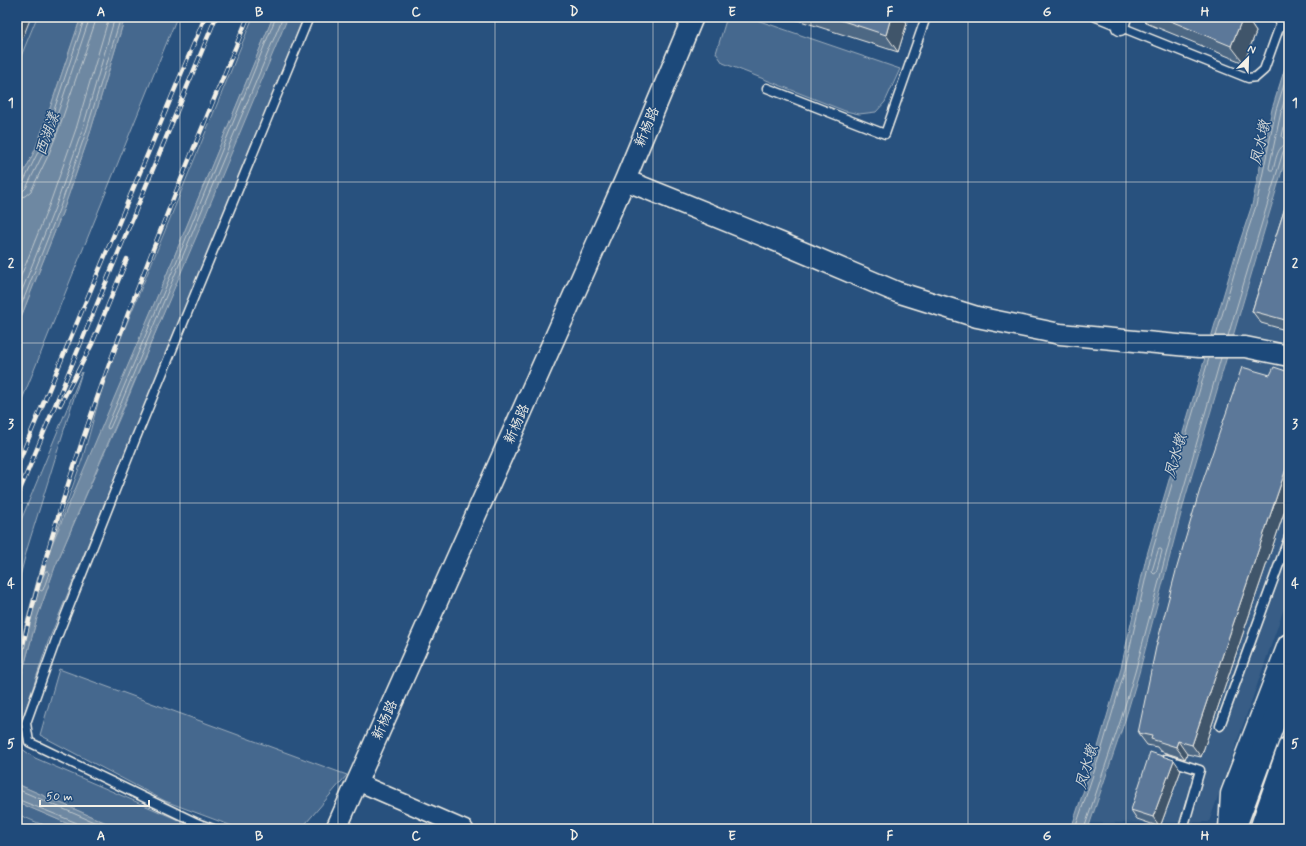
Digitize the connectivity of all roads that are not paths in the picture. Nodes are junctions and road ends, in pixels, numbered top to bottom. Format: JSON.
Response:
{"nodes":[{"id":1,"x":309,"y":17,"type":"edge"},
{"id":2,"x":693,"y":17,"type":"edge"},
{"id":3,"x":926,"y":17,"type":"edge"},
{"id":4,"x":1096,"y":17,"type":"edge"},
{"id":5,"x":1272,"y":17,"type":"edge"},
{"id":6,"x":1282,"y":19,"type":"edge"},
{"id":7,"x":1121,"y":22,"type":"edge"},
{"id":8,"x":767,"y":88,"type":"dead end"},
{"id":9,"x":625,"y":180,"type":"junction"},
{"id":10,"x":1289,"y":356,"type":"edge"},
{"id":11,"x":1289,"y":537,"type":"edge"},
{"id":12,"x":1289,"y":645,"type":"edge"},
{"id":13,"x":1289,"y":681,"type":"edge"},
{"id":14,"x":1220,"y":726,"type":"dead end"},
{"id":15,"x":1289,"y":748,"type":"edge"},
{"id":16,"x":1157,"y":756,"type":"edge"},
{"id":17,"x":357,"y":782,"type":"junction"},
{"id":18,"x":1289,"y":787,"type":"edge"},
{"id":19,"x":1233,"y":828,"type":"edge"},
{"id":20,"x":213,"y":829,"type":"edge"},
{"id":21,"x":336,"y":829,"type":"edge"},
{"id":22,"x":465,"y":829,"type":"edge"},
{"id":23,"x":1183,"y":829,"type":"edge"},
{"id":24,"x":1261,"y":829,"type":"edge"},
{"id":25,"x":1274,"y":829,"type":"edge"}],
"edges":[{"from":1,"to":20,"type":"lane"},
{"from":2,"to":9,"type":"street","name":"新杨路"},
{"from":3,"to":8,"type":"lane"},
{"from":4,"to":7,"type":"lane"},
{"from":5,"to":6,"type":"lane"},
{"from":6,"to":7,"type":"lane"},
{"from":9,"to":10,"type":"street"},
{"from":9,"to":17,"type":"street","name":"新杨路"},
{"from":11,"to":14,"type":"lane"},
{"from":12,"to":19,"type":"main road"},
{"from":13,"to":19,"type":"main road"},
{"from":15,"to":24,"type":"main road"},
{"from":16,"to":23,"type":"lane"},
{"from":17,"to":21,"type":"street","name":"新杨路"},
{"from":17,"to":22,"type":"street"},
{"from":18,"to":25,"type":"main road"}]}
